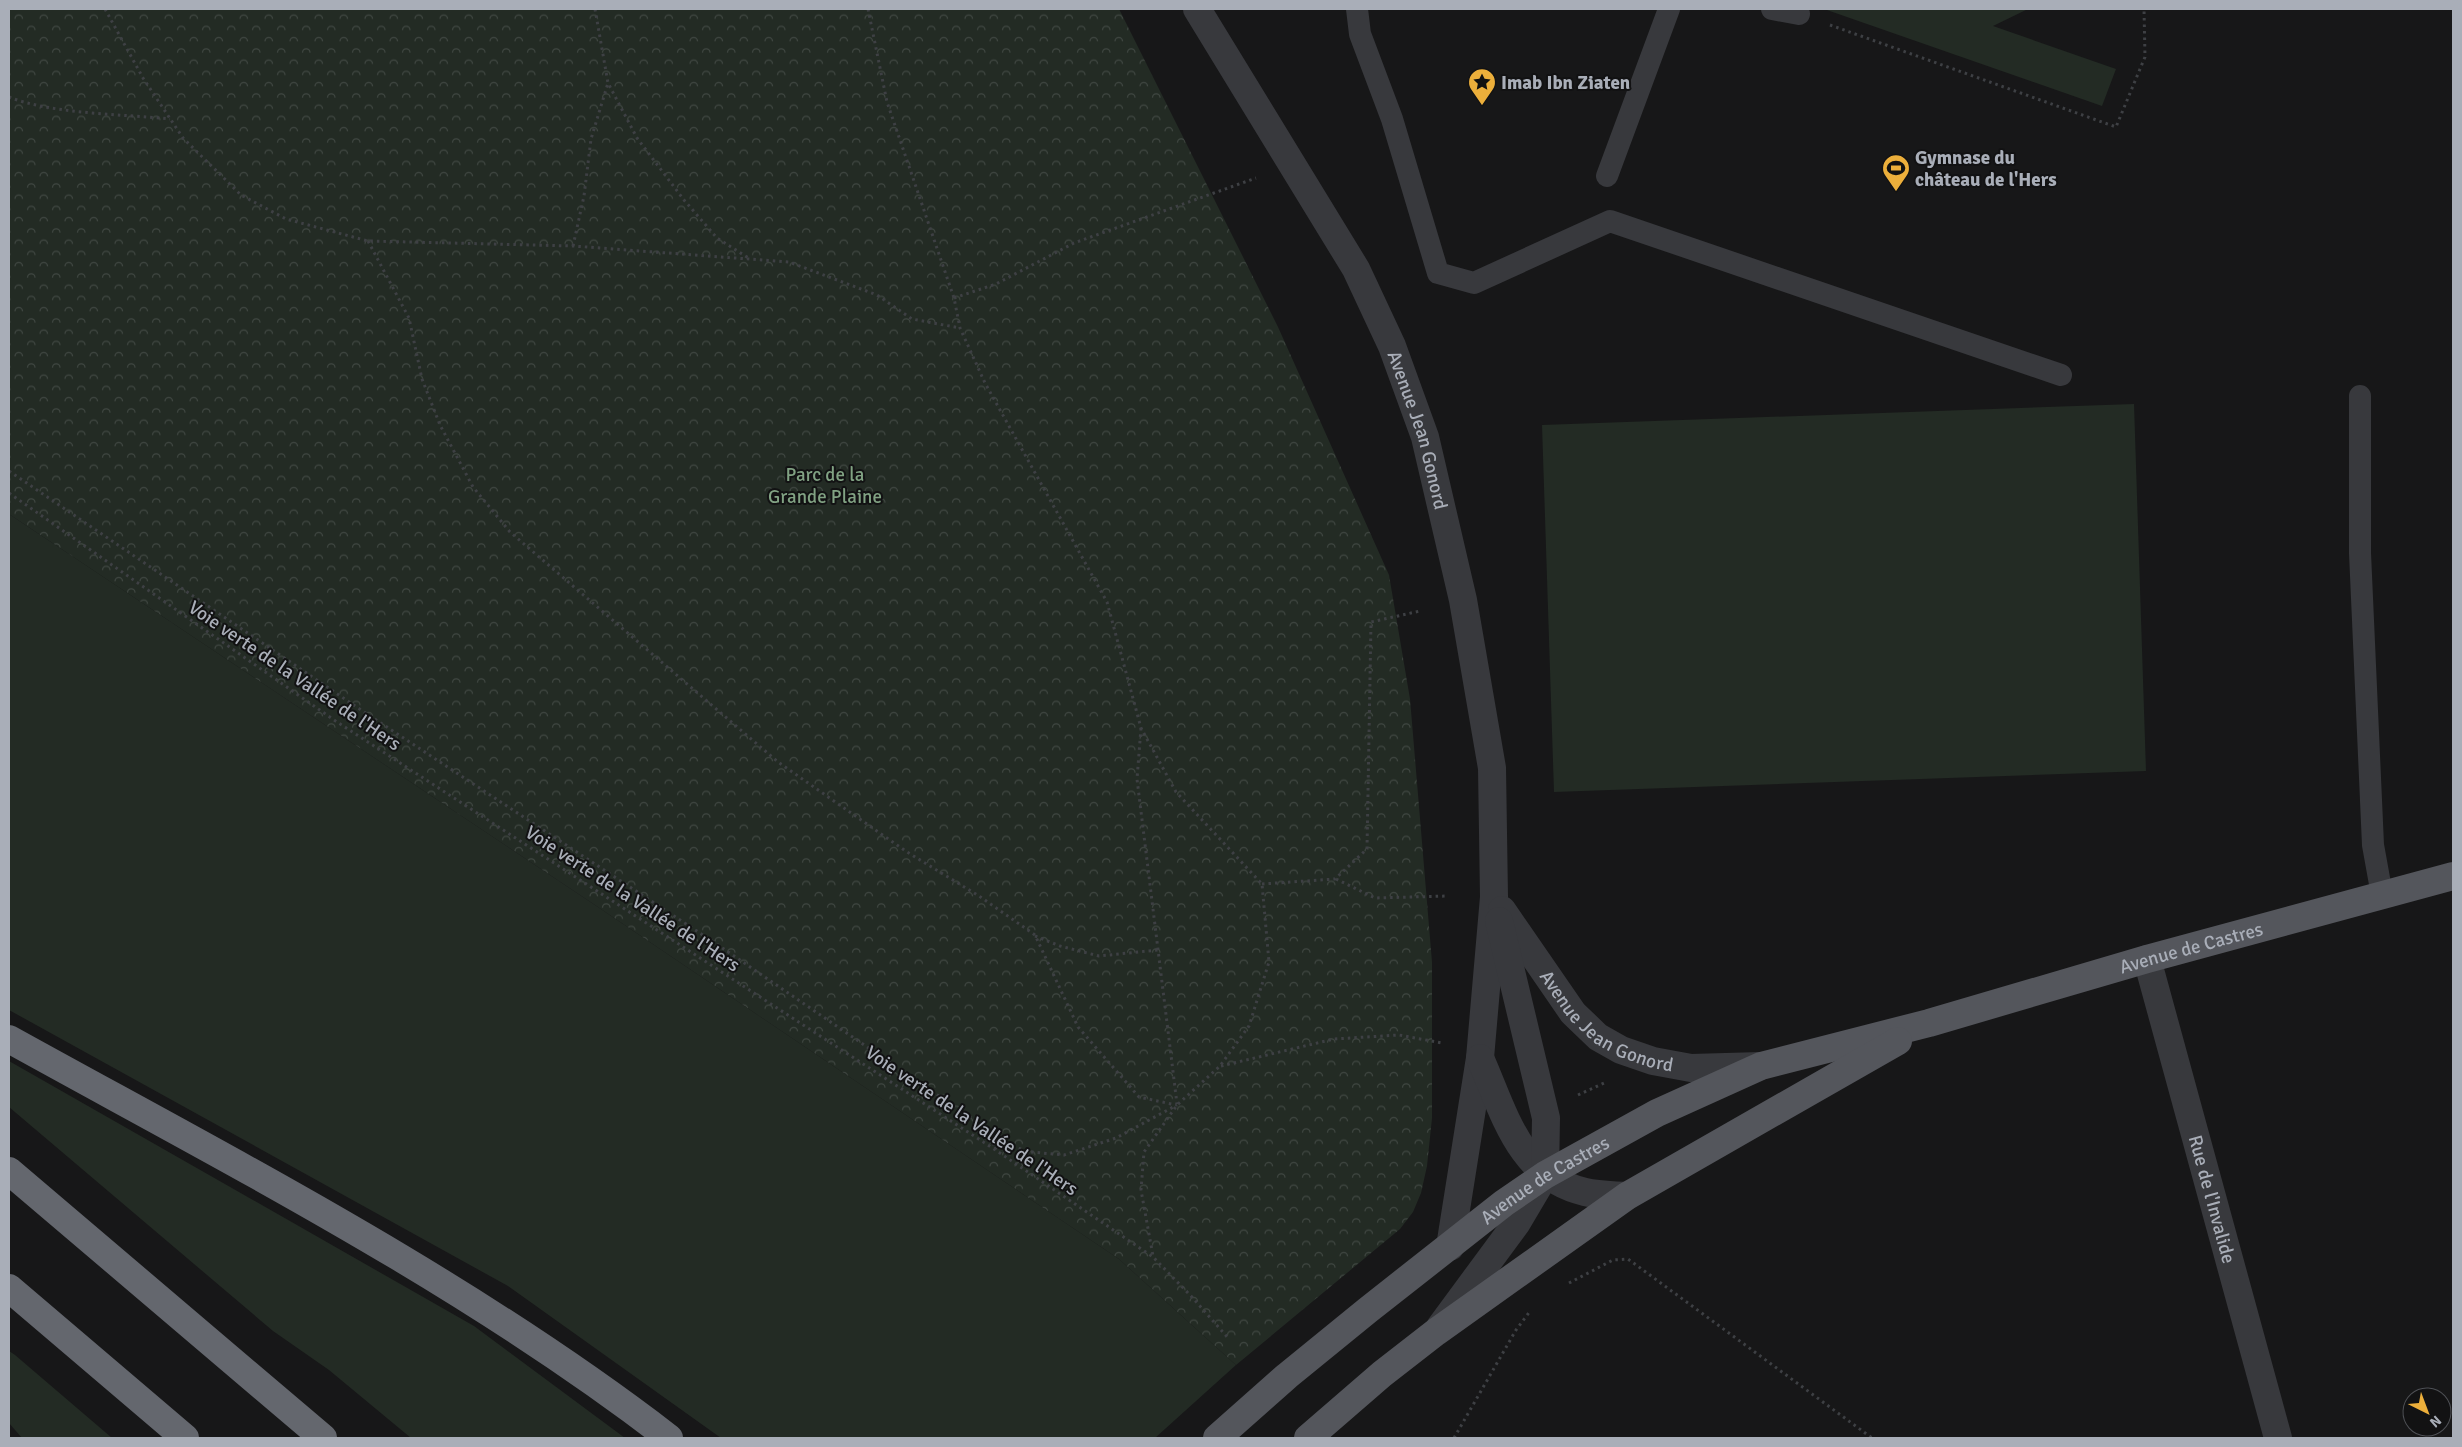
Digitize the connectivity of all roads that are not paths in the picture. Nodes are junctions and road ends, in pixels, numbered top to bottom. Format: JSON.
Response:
{"nodes":[{"id":1,"x":1197,"y":9,"type":"edge"},
{"id":2,"x":1357,"y":9,"type":"edge"},
{"id":3,"x":1669,"y":9,"type":"edge"},
{"id":4,"x":1772,"y":9,"type":"edge"},
{"id":5,"x":1799,"y":14,"type":"road end"},
{"id":6,"x":1607,"y":176,"type":"dead end"},
{"id":7,"x":2062,"y":375,"type":"dead end"},
{"id":8,"x":2360,"y":396,"type":"dead end"},
{"id":9,"x":2453,"y":876,"type":"edge"},
{"id":10,"x":2382,"y":895,"type":"junction"},
{"id":11,"x":1494,"y":897,"type":"junction"},
{"id":12,"x":2146,"y":959,"type":"junction"},
{"id":13,"x":1929,"y":1022,"type":"junction"},
{"id":14,"x":9,"y":1039,"type":"edge"},
{"id":15,"x":1480,"y":1058,"type":"junction"},
{"id":16,"x":1761,"y":1066,"type":"junction"},
{"id":17,"x":9,"y":1171,"type":"edge"},
{"id":18,"x":1544,"y":1175,"type":"junction"},
{"id":19,"x":1627,"y":1196,"type":"junction"},
{"id":20,"x":1450,"y":1247,"type":"junction"},
{"id":21,"x":9,"y":1288,"type":"edge"},
{"id":22,"x":1436,"y":1332,"type":"junction"},
{"id":23,"x":185,"y":1438,"type":"edge"},
{"id":24,"x":323,"y":1438,"type":"edge"},
{"id":25,"x":668,"y":1438,"type":"edge"},
{"id":26,"x":1217,"y":1438,"type":"edge"},
{"id":27,"x":1308,"y":1438,"type":"edge"},
{"id":28,"x":2278,"y":1438,"type":"edge"}],
"edges":[{"from":1,"to":11,"type":"street","name":"Avenue Jean Gonord"},
{"from":2,"to":7,"type":"lane"},
{"from":3,"to":6,"type":"lane"},
{"from":4,"to":5,"type":"lane"},
{"from":8,"to":10,"type":"lane"},
{"from":9,"to":10,"type":"main road","name":"Avenue de Castres"},
{"from":10,"to":12,"type":"main road","name":"Avenue de Castres"},
{"from":11,"to":15,"type":"street","name":"Avenue Jean Gonord"},
{"from":11,"to":16,"type":"street","name":"Avenue Jean Gonord"},
{"from":11,"to":18,"type":"street","name":"Avenue Jean Gonord"},
{"from":12,"to":13,"type":"main road","name":"Avenue de Castres"},
{"from":12,"to":28,"type":"street","name":"Rue de l'Invalide"},
{"from":13,"to":16,"type":"main road","name":"Avenue de Castres"},
{"from":13,"to":19,"type":"main road","name":"Avenue de Castres"},
{"from":14,"to":25,"type":"highway"},
{"from":15,"to":18,"type":"street","name":"Avenue Jean Gonord"},
{"from":15,"to":20,"type":"street","name":"Avenue Jean Gonord"},
{"from":16,"to":18,"type":"main road","name":"Avenue de Castres"},
{"from":17,"to":24,"type":"highway"},
{"from":18,"to":19,"type":"street","name":"Avenue Jean Gonord"},
{"from":18,"to":20,"type":"main road","name":"Avenue de Castres"},
{"from":18,"to":22,"type":"street","name":"Avenue Jean Gonord"},
{"from":19,"to":22,"type":"main road","name":"Avenue de Castres"},
{"from":20,"to":26,"type":"main road","name":"Avenue de Castres"},
{"from":21,"to":23,"type":"highway"},
{"from":22,"to":27,"type":"main road","name":"Avenue de Castres"}]}
